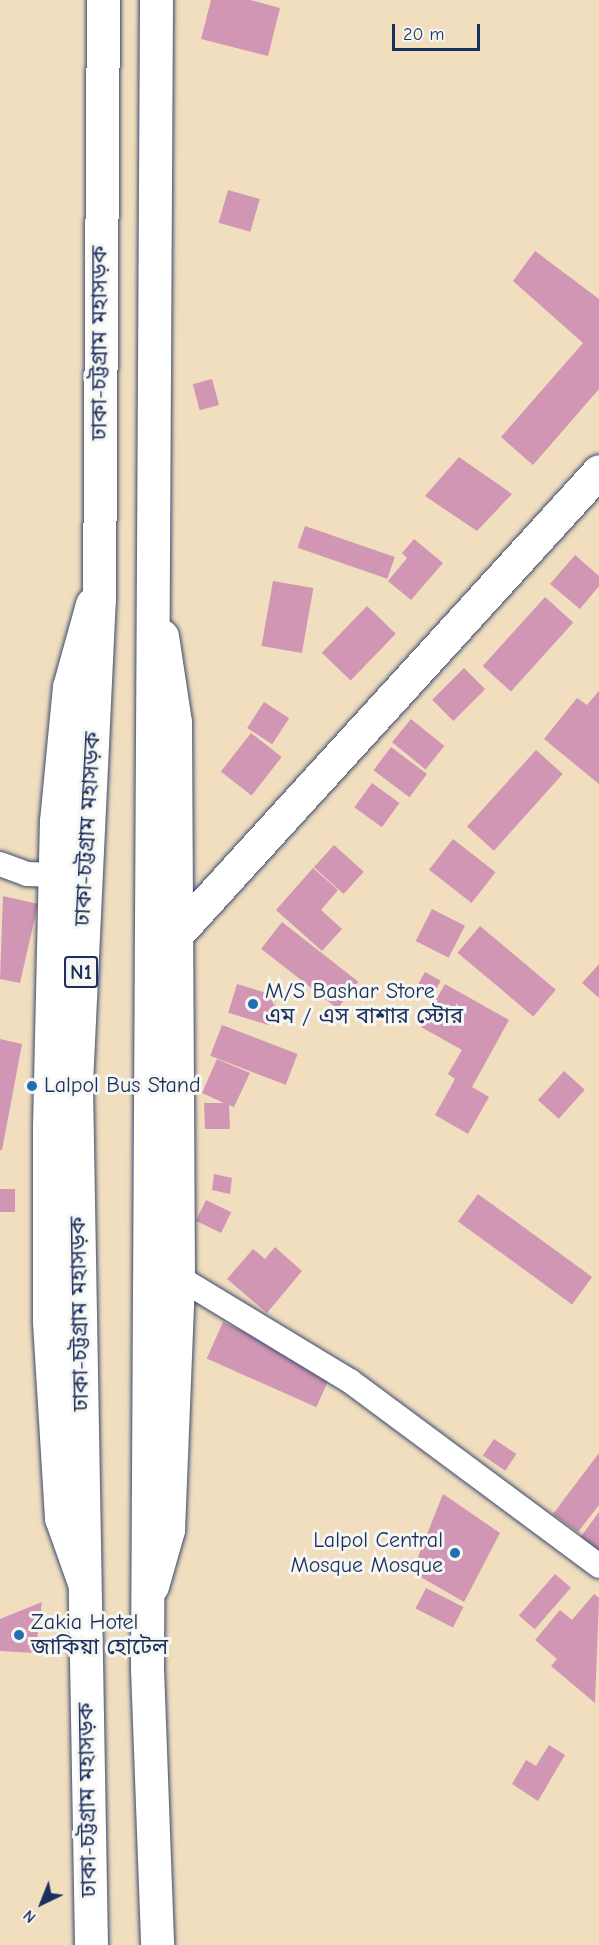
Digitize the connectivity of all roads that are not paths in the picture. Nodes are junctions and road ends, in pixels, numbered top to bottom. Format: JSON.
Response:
{"nodes":[{"id":1,"x":103,"y":0,"type":"edge"},
{"id":2,"x":156,"y":0,"type":"edge"},
{"id":3,"x":599,"y":471,"type":"edge"},
{"id":4,"x":99,"y":579,"type":"junction"},
{"id":5,"x":156,"y":593,"type":"junction"},
{"id":6,"x":177,"y":842,"type":"junction"},
{"id":7,"x":249,"y":855,"type":"junction"},
{"id":8,"x":0,"y":864,"type":"edge"},
{"id":9,"x":55,"y":875,"type":"junction"},
{"id":10,"x":177,"y":934,"type":"junction"},
{"id":11,"x":178,"y":1277,"type":"junction"},
{"id":12,"x":599,"y":1566,"type":"edge"},
{"id":13,"x":84,"y":1584,"type":"junction"},
{"id":14,"x":148,"y":1599,"type":"junction"},
{"id":15,"x":91,"y":1945,"type":"edge"},
{"id":16,"x":157,"y":1945,"type":"edge"}],
"edges":[{"from":1,"to":4,"type":"main road","name":"ঢাকা-চট্টগ্রাম মহাসড়ক","number":"N1"},
{"from":2,"to":5,"type":"main road"},
{"from":3,"to":7,"type":"main road"},
{"from":4,"to":9,"type":"main road"},
{"from":4,"to":13,"type":"main road","name":"ঢাকা-চট্টগ্রাম মহাসড়ক","number":"N1"},
{"from":5,"to":6,"type":"main road"},
{"from":5,"to":14,"type":"main road"},
{"from":6,"to":7,"type":"main road"},
{"from":6,"to":10,"type":"main road"},
{"from":7,"to":10,"type":"main road"},
{"from":8,"to":9,"type":"street"},
{"from":9,"to":13,"type":"main road"},
{"from":10,"to":11,"type":"main road"},
{"from":11,"to":12,"type":"street"},
{"from":11,"to":14,"type":"main road"},
{"from":13,"to":15,"type":"main road","name":"ঢাকা-চট্টগ্রাম মহাসড়ক","number":"N1"},
{"from":14,"to":16,"type":"main road"}]}
